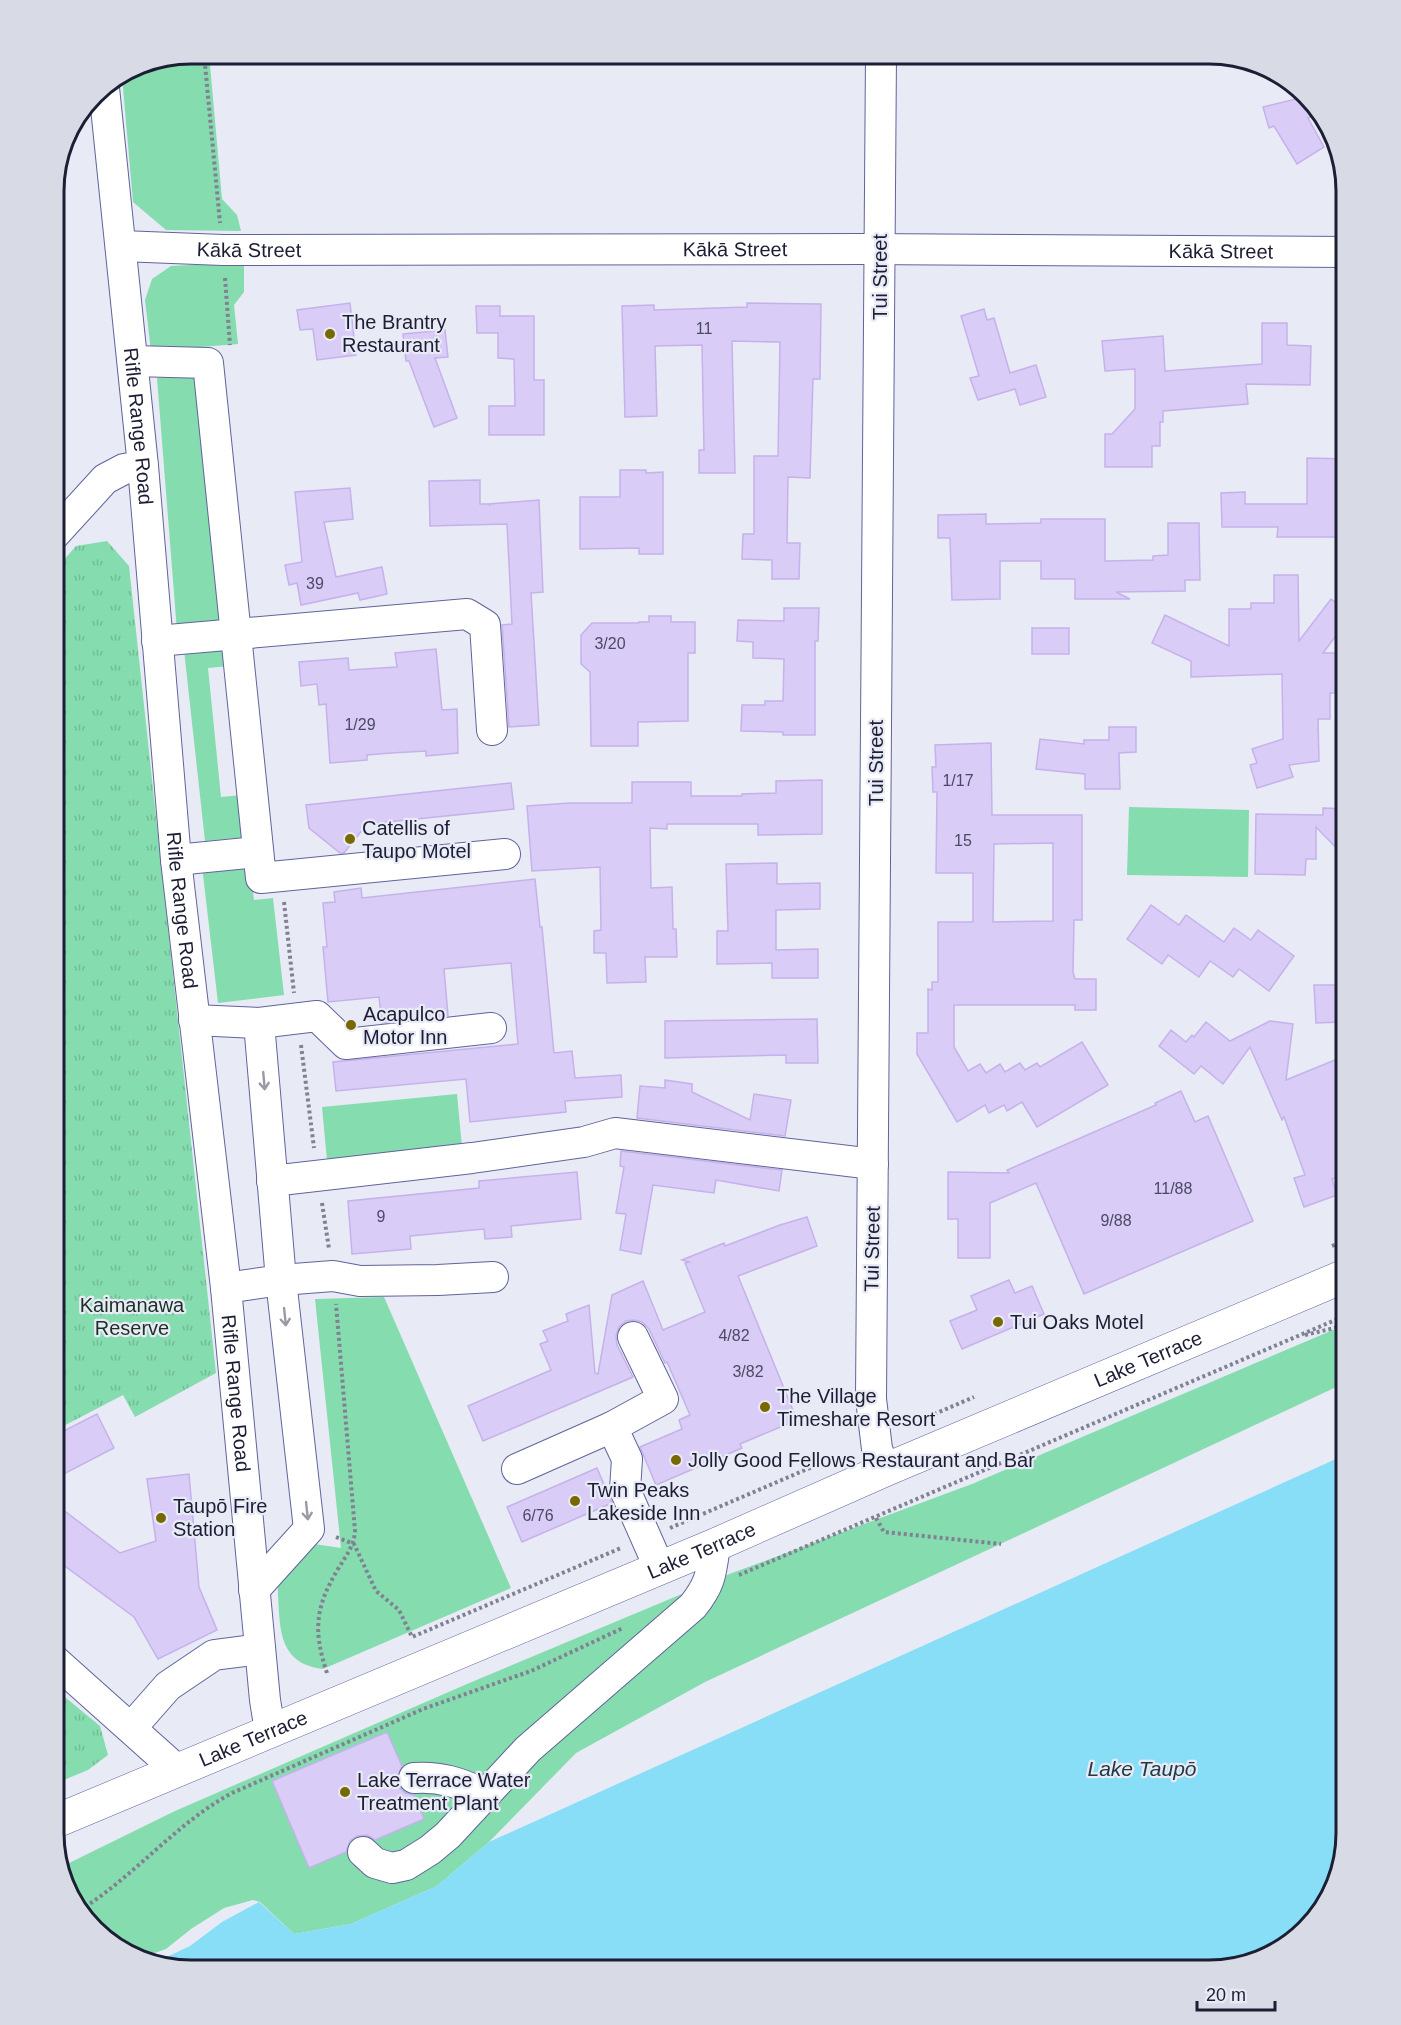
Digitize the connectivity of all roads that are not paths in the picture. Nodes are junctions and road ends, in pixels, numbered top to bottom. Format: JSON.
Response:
{"nodes":[{"id":1,"x":881,"y":65,"type":"edge"},
{"id":2,"x":105,"y":99,"type":"edge"},
{"id":3,"x":121,"y":246,"type":"junction"},
{"id":4,"x":880,"y":249,"type":"junction"},
{"id":5,"x":1336,"y":252,"type":"edge"},
{"id":6,"x":133,"y":361,"type":"junction"},
{"id":7,"x":143,"y":465,"type":"junction"},
{"id":8,"x":65,"y":523,"type":"edge"},
{"id":9,"x":236,"y":636,"type":"junction"},
{"id":10,"x":156,"y":641,"type":"junction"},
{"id":11,"x":492,"y":730,"type":"dead end"},
{"id":12,"x":257,"y":852,"type":"junction"},
{"id":13,"x":505,"y":854,"type":"dead end"},
{"id":14,"x":176,"y":860,"type":"junction"},
{"id":15,"x":194,"y":1020,"type":"junction"},
{"id":16,"x":259,"y":1023,"type":"junction"},
{"id":17,"x":491,"y":1028,"type":"dead end"},
{"id":18,"x":873,"y":1164,"type":"junction"},
{"id":19,"x":272,"y":1180,"type":"junction"},
{"id":20,"x":493,"y":1276,"type":"dead end"},
{"id":21,"x":281,"y":1280,"type":"junction"},
{"id":22,"x":1336,"y":1280,"type":"edge"},
{"id":23,"x":226,"y":1288,"type":"junction"},
{"id":24,"x":633,"y":1337,"type":"dead end"},
{"id":25,"x":612,"y":1427,"type":"junction"},
{"id":26,"x":517,"y":1469,"type":"dead end"},
{"id":27,"x":885,"y":1470,"type":"junction"},
{"id":28,"x":715,"y":1545,"type":"junction"},
{"id":29,"x":659,"y":1567,"type":"junction"},
{"id":30,"x":254,"y":1590,"type":"junction"},
{"id":31,"x":260,"y":1648,"type":"junction"},
{"id":32,"x":64,"y":1669,"type":"edge"},
{"id":33,"x":131,"y":1728,"type":"junction"},
{"id":34,"x":270,"y":1731,"type":"junction"},
{"id":35,"x":177,"y":1770,"type":"junction"},
{"id":36,"x":414,"y":1778,"type":"dead end"},
{"id":37,"x":484,"y":1794,"type":"junction"},
{"id":38,"x":64,"y":1818,"type":"edge"},
{"id":39,"x":363,"y":1852,"type":"dead end"}],
"edges":[{"from":1,"to":4,"type":"street","name":"Tui Street"},
{"from":2,"to":3,"type":"street","name":"Rifle Range Road"},
{"from":3,"to":4,"type":"street","name":"Kākā Street"},
{"from":3,"to":6,"type":"street","name":"Rifle Range Road"},
{"from":4,"to":5,"type":"street","name":"Kākā Street"},
{"from":4,"to":18,"type":"street","name":"Tui Street"},
{"from":6,"to":7,"type":"street","name":"Rifle Range Road"},
{"from":6,"to":9,"type":"street"},
{"from":7,"to":8,"type":"street"},
{"from":7,"to":10,"type":"street","name":"Rifle Range Road"},
{"from":9,"to":10,"type":"street"},
{"from":9,"to":11,"type":"street"},
{"from":9,"to":12,"type":"street"},
{"from":10,"to":14,"type":"street","name":"Rifle Range Road"},
{"from":12,"to":13,"type":"street"},
{"from":12,"to":14,"type":"street"},
{"from":14,"to":15,"type":"street","name":"Rifle Range Road"},
{"from":15,"to":16,"type":"street"},
{"from":15,"to":23,"type":"street","name":"Rifle Range Road"},
{"from":16,"to":17,"type":"street"},
{"from":16,"to":19,"type":"street","one_way":true},
{"from":18,"to":19,"type":"street"},
{"from":18,"to":27,"type":"street","name":"Tui Street"},
{"from":19,"to":21,"type":"street"},
{"from":20,"to":21,"type":"street"},
{"from":21,"to":23,"type":"street"},
{"from":21,"to":30,"type":"street","one_way":true},
{"from":22,"to":27,"type":"main road","name":"Lake Terrace"},
{"from":23,"to":30,"type":"street","name":"Rifle Range Road"},
{"from":24,"to":25,"type":"street"},
{"from":25,"to":26,"type":"street"},
{"from":25,"to":29,"type":"street"},
{"from":27,"to":28,"type":"main road","name":"Lake Terrace"},
{"from":28,"to":29,"type":"main road","name":"Lake Terrace"},
{"from":28,"to":37,"type":"street"},
{"from":29,"to":34,"type":"main road","name":"Lake Terrace"},
{"from":30,"to":31,"type":"street","name":"Rifle Range Road"},
{"from":31,"to":33,"type":"street"},
{"from":31,"to":34,"type":"street","name":"Rifle Range Road"},
{"from":32,"to":33,"type":"street"},
{"from":33,"to":35,"type":"street"},
{"from":34,"to":35,"type":"main road","name":"Lake Terrace"},
{"from":35,"to":38,"type":"main road","name":"Lake Terrace"},
{"from":36,"to":37,"type":"street"},
{"from":37,"to":39,"type":"street"}]}
